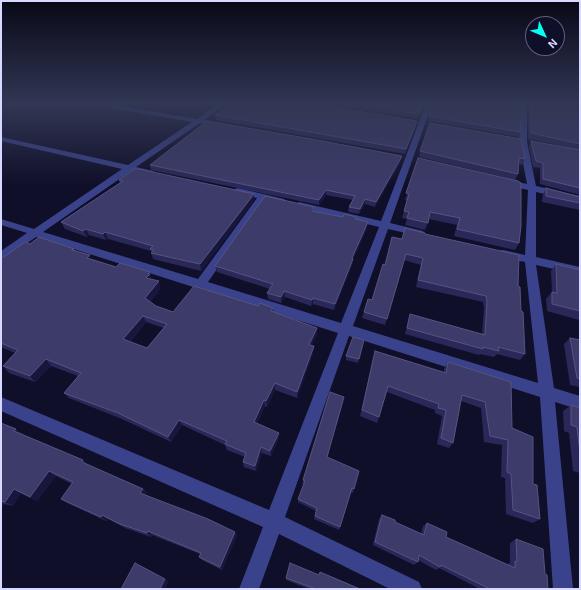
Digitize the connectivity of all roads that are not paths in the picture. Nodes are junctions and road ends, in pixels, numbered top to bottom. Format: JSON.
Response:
{"nodes":[{"id":1,"x":182,"y":132,"type":"edge"},
{"id":2,"x":418,"y":132,"type":"edge"},
{"id":3,"x":524,"y":132,"type":"edge"},
{"id":4,"x":1,"y":139,"type":"edge"},
{"id":5,"x":130,"y":168,"type":"junction"},
{"id":6,"x":160,"y":175,"type":"edge"},
{"id":7,"x":494,"y":179,"type":"edge"},
{"id":8,"x":532,"y":188,"type":"junction"},
{"id":9,"x":226,"y":189,"type":"edge"},
{"id":10,"x":263,"y":197,"type":"junction"},
{"id":11,"x":580,"y":199,"type":"edge"},
{"id":12,"x":1,"y":222,"type":"edge"},
{"id":13,"x":385,"y":225,"type":"junction"},
{"id":14,"x":35,"y":232,"type":"junction"},
{"id":15,"x":431,"y":236,"type":"edge"},
{"id":16,"x":492,"y":251,"type":"edge"},
{"id":17,"x":1,"y":256,"type":"edge"},
{"id":18,"x":530,"y":260,"type":"junction"},
{"id":19,"x":580,"y":271,"type":"edge"},
{"id":20,"x":200,"y":284,"type":"junction"},
{"id":21,"x":345,"y":329,"type":"junction"},
{"id":22,"x":547,"y":393,"type":"junction"},
{"id":23,"x":580,"y":403,"type":"edge"},
{"id":24,"x":1,"y":404,"type":"edge"},
{"id":25,"x":274,"y":522,"type":"junction"},
{"id":26,"x":249,"y":589,"type":"edge"},
{"id":27,"x":412,"y":589,"type":"edge"},
{"id":28,"x":563,"y":589,"type":"edge"}],
"edges":[{"from":1,"to":5,"type":"street"},
{"from":2,"to":13,"type":"street"},
{"from":3,"to":8,"type":"street"},
{"from":4,"to":5,"type":"street"},
{"from":5,"to":6,"type":"street"},
{"from":5,"to":14,"type":"street"},
{"from":7,"to":8,"type":"street"},
{"from":8,"to":11,"type":"street"},
{"from":8,"to":18,"type":"street"},
{"from":9,"to":10,"type":"street"},
{"from":10,"to":13,"type":"street"},
{"from":10,"to":20,"type":"street"},
{"from":12,"to":14,"type":"street"},
{"from":13,"to":15,"type":"street"},
{"from":13,"to":21,"type":"street"},
{"from":14,"to":17,"type":"street"},
{"from":14,"to":20,"type":"street"},
{"from":16,"to":18,"type":"street"},
{"from":18,"to":19,"type":"street"},
{"from":18,"to":22,"type":"street"},
{"from":20,"to":21,"type":"street"},
{"from":21,"to":22,"type":"street"},
{"from":21,"to":25,"type":"street"},
{"from":22,"to":23,"type":"street"},
{"from":22,"to":28,"type":"street"},
{"from":24,"to":25,"type":"street"},
{"from":25,"to":26,"type":"street"},
{"from":25,"to":27,"type":"street"}]}
